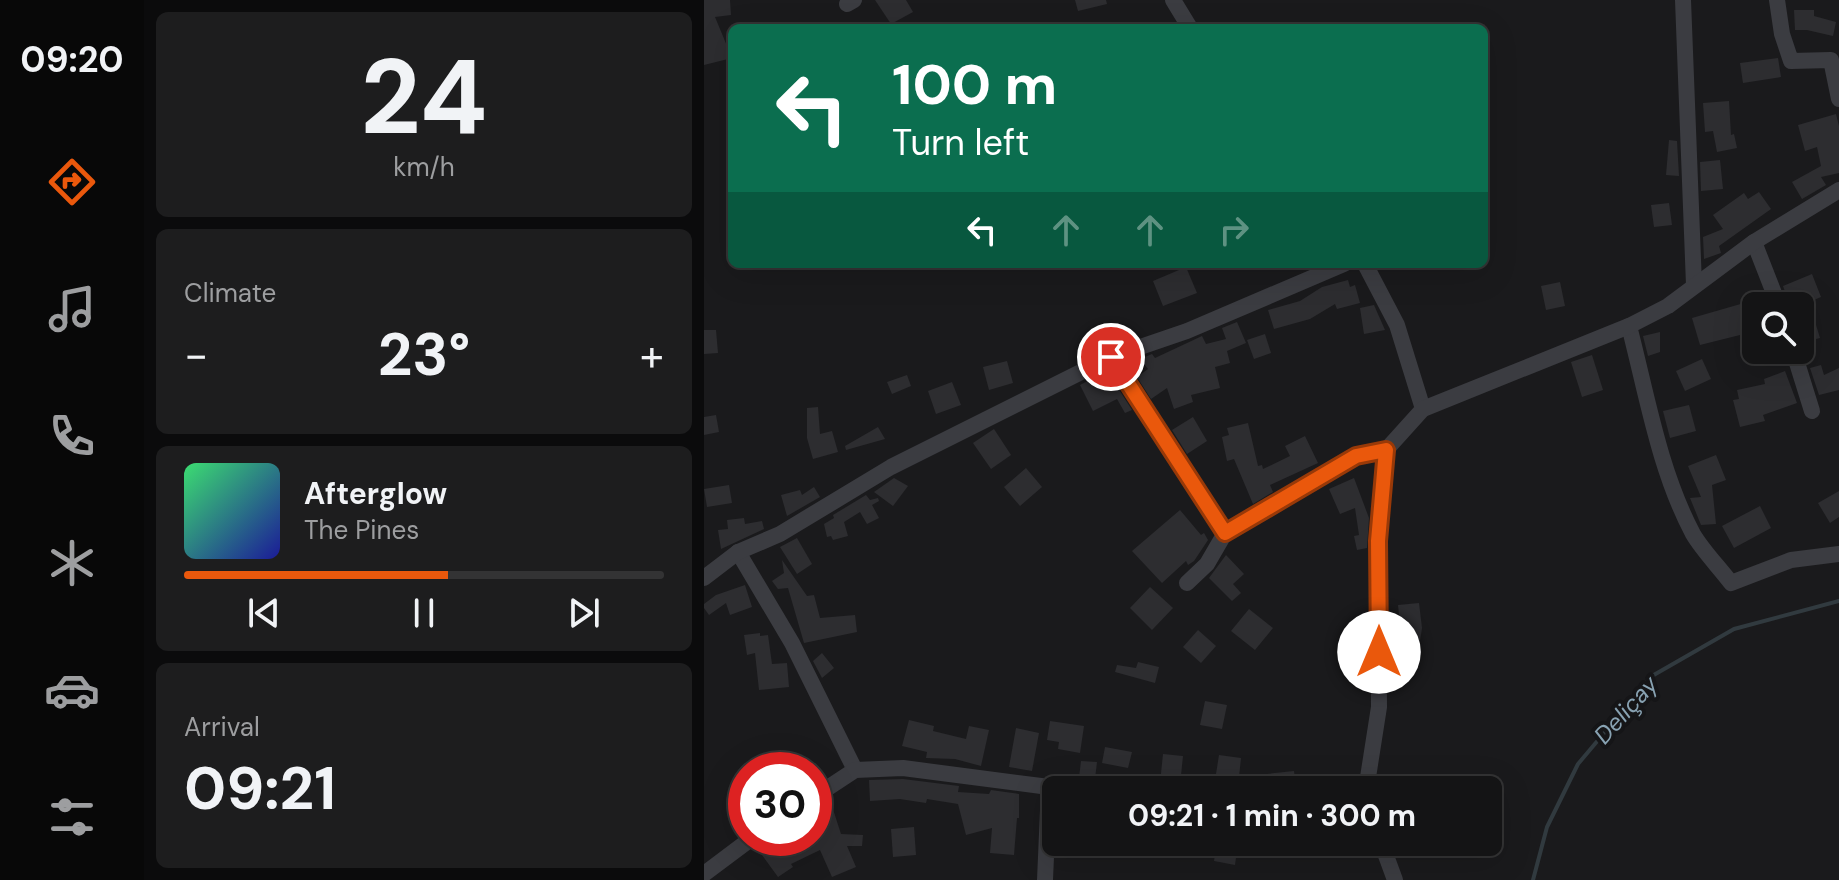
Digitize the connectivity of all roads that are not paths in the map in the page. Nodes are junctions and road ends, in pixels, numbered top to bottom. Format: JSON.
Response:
{"nodes":[{"id":1,"x":1173,"y":0,"type":"edge"},
{"id":2,"x":1683,"y":0,"type":"edge"},
{"id":3,"x":1777,"y":0,"type":"edge"},
{"id":4,"x":1188,"y":24,"type":"edge"},
{"id":5,"x":1839,"y":99,"type":"edge"},
{"id":6,"x":1839,"y":190,"type":"edge"},
{"id":7,"x":1754,"y":242,"type":"junction"},
{"id":8,"x":1335,"y":268,"type":"edge"},
{"id":9,"x":1367,"y":268,"type":"edge"},
{"id":10,"x":1694,"y":285,"type":"junction"},
{"id":11,"x":1774,"y":292,"type":"edge"},
{"id":12,"x":1629,"y":326,"type":"junction"},
{"id":13,"x":1111,"y":357,"type":"junction"},
{"id":14,"x":1797,"y":364,"type":"edge"},
{"id":15,"x":1423,"y":409,"type":"junction"},
{"id":16,"x":1812,"y":411,"type":"dead end"},
{"id":17,"x":1386,"y":450,"type":"junction"},
{"id":18,"x":1225,"y":533,"type":"junction"},
{"id":19,"x":738,"y":552,"type":"junction"},
{"id":20,"x":1839,"y":554,"type":"edge"},
{"id":21,"x":704,"y":578,"type":"edge"},
{"id":22,"x":1187,"y":583,"type":"dead end"},
{"id":23,"x":855,"y":770,"type":"junction"},
{"id":24,"x":1368,"y":776,"type":"edge"},
{"id":25,"x":832,"y":785,"type":"edge"},
{"id":26,"x":1042,"y":786,"type":"edge"},
{"id":27,"x":728,"y":856,"type":"edge"},
{"id":28,"x":1046,"y":856,"type":"edge"},
{"id":29,"x":1386,"y":856,"type":"edge"},
{"id":30,"x":704,"y":874,"type":"edge"},
{"id":31,"x":1045,"y":880,"type":"edge"},
{"id":32,"x":1395,"y":880,"type":"edge"}],
"edges":[{"from":1,"to":4,"type":"street"},
{"from":2,"to":10,"type":"street"},
{"from":3,"to":5,"type":"street"},
{"from":6,"to":7,"type":"street"},
{"from":7,"to":10,"type":"street"},
{"from":7,"to":11,"type":"street"},
{"from":8,"to":13,"type":"street"},
{"from":9,"to":15,"type":"street"},
{"from":10,"to":12,"type":"street"},
{"from":12,"to":15,"type":"street"},
{"from":12,"to":20,"type":"street"},
{"from":13,"to":18,"type":"street"},
{"from":13,"to":19,"type":"street"},
{"from":14,"to":16,"type":"street"},
{"from":15,"to":17,"type":"street"},
{"from":17,"to":18,"type":"street"},
{"from":17,"to":24,"type":"street"},
{"from":18,"to":22,"type":"street"},
{"from":19,"to":21,"type":"street"},
{"from":19,"to":23,"type":"street"},
{"from":23,"to":25,"type":"street"},
{"from":23,"to":26,"type":"street"},
{"from":27,"to":30,"type":"street"},
{"from":28,"to":31,"type":"street"},
{"from":29,"to":32,"type":"street"}]}
